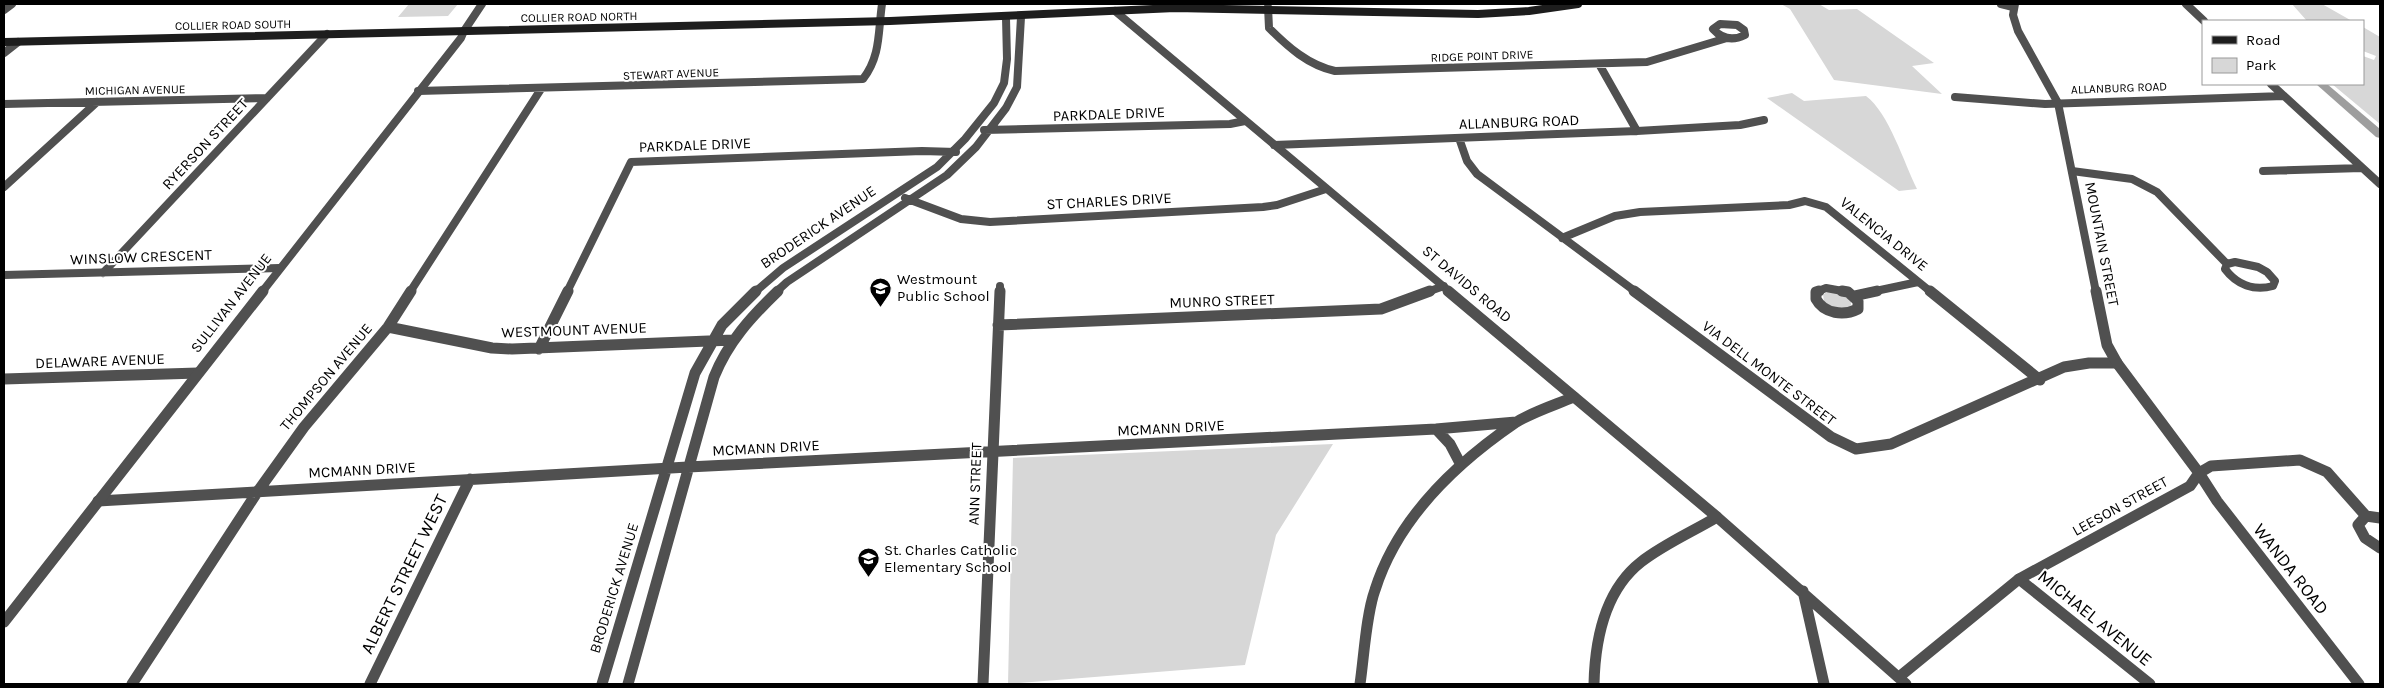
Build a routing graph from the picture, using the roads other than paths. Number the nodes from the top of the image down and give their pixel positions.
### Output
1 (12, 4) edge
2 (482, 4) edge
3 (882, 4) edge
4 (1108, 4) edge
5 (1578, 4) edge
6 (2001, 4) edge
7 (2186, 4) edge
8 (2014, 5) edge
9 (1362, 7) edge
10 (1268, 8) junction
11 (4, 10) edge
12 (1115, 11) junction
13 (1021, 17) junction
14 (1006, 18) junction
15 (2203, 20) edge
16 (880, 21) junction
17 (464, 31) junction
18 (327, 34) junction
19 (1727, 38) dead end
20 (4, 42) edge
21 (18, 42) junction
22 (4, 54) edge
23 (1600, 64) junction
24 (2272, 85) edge
25 (541, 89) junction
26 (418, 91) junction
27 (2284, 96) junction
28 (1955, 97) dead end
29 (267, 98) junction
30 (97, 102) junction
31 (2058, 103) junction
32 (4, 104) edge
33 (1764, 120) dead end
34 (1246, 121) junction
35 (972, 129) junction
36 (988, 131) junction
37 (1637, 131) junction
38 (1459, 138) junction
39 (1274, 145) junction
40 (954, 152) junction
41 (969, 154) junction
42 (2362, 168) junction
43 (2072, 171) junction
44 (2263, 171) dead end
45 (2380, 184) edge
46 (4, 187) edge
47 (1326, 189) junction
48 (896, 194) junction
49 (908, 199) junction
50 (1562, 238) junction
51 (2227, 264) junction
52 (279, 268) junction
53 (103, 273) junction
54 (4, 276) edge
55 (1918, 282) junction
56 (1000, 286) dead end
57 (1444, 286) junction
58 (1854, 296) dead end
59 (998, 324) junction
60 (388, 327) junction
61 (712, 340) junction
62 (733, 340) junction
63 (539, 349) junction
64 (2117, 363) junction
65 (198, 373) junction
66 (4, 379) edge
67 (2040, 380) junction
68 (1574, 396) junction
69 (1516, 422) junction
70 (1436, 430) junction
71 (993, 451) junction
72 (1461, 465) junction
73 (688, 467) junction
74 (667, 468) junction
75 (2199, 473) junction
76 (470, 479) junction
77 (258, 491) junction
78 (98, 500) junction
79 (2366, 516) junction
80 (1717, 517) junction
81 (2380, 518) edge
82 (2380, 548) edge
83 (2019, 579) junction
84 (1803, 591) junction
85 (4, 622) edge
86 (1902, 681) edge
87 (132, 684) edge
88 (370, 684) edge
89 (602, 684) edge
90 (628, 684) edge
91 (983, 684) edge
92 (1360, 684) edge
93 (1594, 684) edge
94 (1824, 684) edge
95 (2150, 684) edge
96 (2359, 684) edge

1 - 11 street
2 - 17 street, SULLIVAN AVENUE
3 - 16 street, STEWART AVENUE
4 - 12 main road, ST DAVIDS ROAD
5 - 9 main road, COLLIER ROAD NORTH
6 - 8 street
7 - 15 street
8 - 31 street, MOUNTAIN STREET
9 - 10 main road, COLLIER ROAD NORTH
10 - 12 main road, COLLIER ROAD NORTH
10 - 23 street, RIDGE POINT DRIVE
12 - 13 main road, COLLIER ROAD NORTH
12 - 34 street, ST DAVIDS ROAD
13 - 14 main road, COLLIER ROAD NORTH
13 - 36 street, BRODERICK AVENUE
14 - 16 main road, COLLIER ROAD NORTH
14 - 35 street, BRODERICK AVENUE
16 - 17 main road, COLLIER ROAD NORTH
16 - 25 street, STEWART AVENUE
17 - 18 main road, COLLIER ROAD SOUTH
17 - 26 street, SULLIVAN AVENUE
18 - 21 main road, COLLIER ROAD SOUTH
18 - 29 street, RYERSON STREET
19 - 23 street, RIDGE POINT DRIVE
20 - 21 main road, COLLIER ROAD SOUTH
21 - 22 street
23 - 37 street
24 - 27 street
25 - 26 street, STEWART AVENUE
25 - 60 street, THOMPSON AVENUE
26 - 52 street, SULLIVAN AVENUE
27 - 31 street, ALLANBURG ROAD
27 - 42 street
28 - 31 street, ALLANBURG ROAD
29 - 30 street, MICHIGAN AVENUE
29 - 53 street, RYERSON STREET
30 - 32 street, MICHIGAN AVENUE
30 - 46 street
31 - 43 street, MOUNTAIN STREET
33 - 37 street, ALLANBURG ROAD
34 - 36 street, PARKDALE DRIVE
34 - 39 street, ST DAVIDS ROAD
35 - 36 street, PARKDALE DRIVE
35 - 40 street, BRODERICK AVENUE
36 - 41 street, BRODERICK AVENUE
37 - 38 street, ALLANBURG ROAD
38 - 39 street, ALLANBURG ROAD
38 - 50 street, VIA DELL MONTE STREET
39 - 47 street, ST DAVIDS ROAD
40 - 41 street, PARKDALE DRIVE
40 - 48 street, BRODERICK AVENUE
40 - 63 street, PARKDALE DRIVE
41 - 49 street, BRODERICK AVENUE
42 - 44 street
42 - 45 street
43 - 51 street
43 - 64 street, MOUNTAIN STREET
47 - 49 street, ST CHARLES DRIVE
47 - 57 street, ST DAVIDS ROAD
48 - 49 street, ST CHARLES DRIVE
48 - 61 street, BRODERICK AVENUE
49 - 62 street, BRODERICK AVENUE
50 - 55 street, VALENCIA DRIVE
50 - 67 street, VIA DELL MONTE STREET
51 - 51 street
52 - 53 street, WINSLOW CRESCENT
52 - 65 street, SULLIVAN AVENUE
53 - 54 street, WINSLOW CRESCENT
55 - 58 street
55 - 67 street, VALENCIA DRIVE
56 - 59 street, ANN STREET
57 - 59 street, MUNRO STREET
57 - 68 street, ST DAVIDS ROAD
59 - 71 street, ANN STREET
60 - 63 street, WESTMOUNT AVENUE
60 - 77 street, THOMPSON AVENUE
61 - 62 street, WESTMOUNT AVENUE
61 - 63 street, WESTMOUNT AVENUE
61 - 74 street, BRODERICK AVENUE
62 - 73 street, BRODERICK AVENUE
64 - 67 street, VIA DELL MONTE STREET
64 - 75 street, MOUNTAIN STREET
65 - 66 street, DELAWARE AVENUE
65 - 78 street, SULLIVAN AVENUE
68 - 69 street
68 - 80 street, ST DAVIDS ROAD
69 - 70 street, MCMANN DRIVE
69 - 72 street
70 - 71 street, MCMANN DRIVE
70 - 72 street
71 - 73 street, MCMANN DRIVE
71 - 91 street, ANN STREET
72 - 92 street
73 - 74 street, MCMANN DRIVE
73 - 90 street, BRODERICK AVENUE
74 - 76 street, MCMANN DRIVE
74 - 89 street, BRODERICK AVENUE
75 - 79 street, LEESON STREET
75 - 83 street, LEESON STREET
75 - 96 street, WANDA ROAD
76 - 77 street, MCMANN DRIVE
76 - 88 street, ALBERT STREET WEST
77 - 78 street, MCMANN DRIVE
77 - 87 street, THOMPSON AVENUE
78 - 85 street, SULLIVAN AVENUE
79 - 81 street
79 - 82 street
80 - 84 street, ST DAVIDS ROAD
80 - 93 street
83 - 86 street, LEESON STREET
83 - 95 street, MICHAEL AVENUE
84 - 86 street, ST DAVIDS ROAD
84 - 94 street

